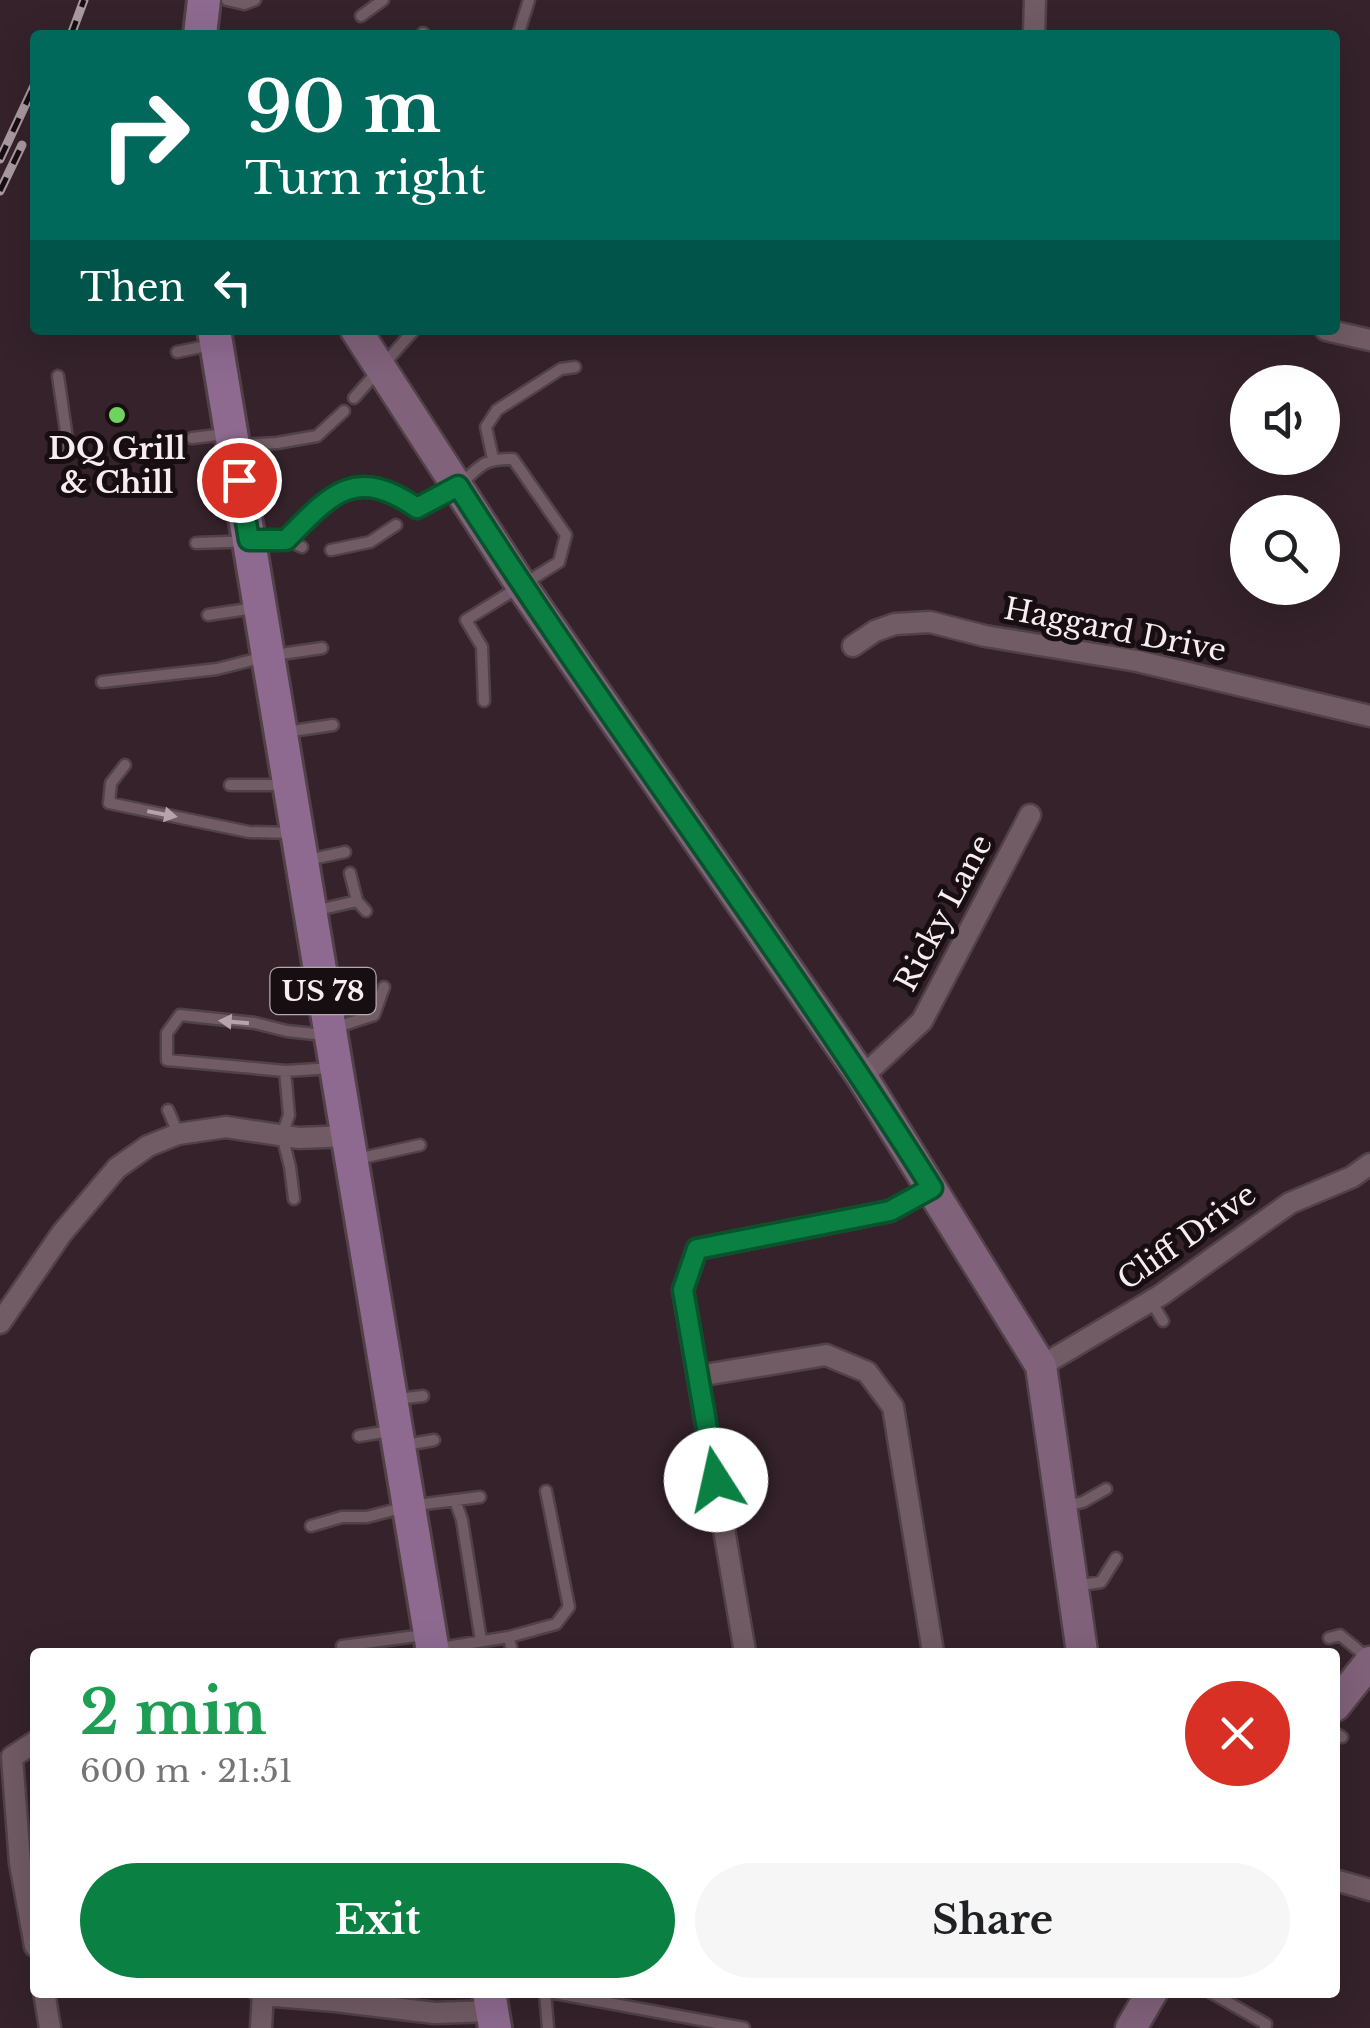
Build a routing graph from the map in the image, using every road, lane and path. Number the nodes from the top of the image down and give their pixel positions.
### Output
1 (204, 0) edge
2 (227, 0) edge
3 (255, 0) edge
4 (383, 0) edge
5 (529, 0) edge
6 (1035, 0) edge
7 (362, 16) dead end
8 (201, 30) edge
9 (520, 30) edge
10 (1034, 30) edge
11 (1340, 333) edge
12 (359, 335) edge
13 (410, 335) edge
14 (215, 337) edge
15 (1370, 340) edge
16 (177, 352) dead end
17 (575, 367) dead end
18 (381, 370) junction
19 (58, 376) dead end
20 (354, 398) dead end
21 (344, 411) dead end
22 (192, 438) dead end
23 (232, 440) junction
24 (69, 452) dead end
25 (494, 459) junction
26 (458, 486) junction
27 (396, 526) dead end
28 (249, 540) junction
29 (286, 540) junction
30 (196, 544) dead end
31 (302, 547) dead end
32 (331, 550) dead end
33 (521, 585) junction
34 (260, 607) junction
35 (208, 614) dead end
36 (853, 646) dead end
37 (322, 648) dead end
38 (268, 656) junction
39 (102, 682) dead end
40 (484, 701) dead end
41 (1370, 716) edge
42 (333, 725) dead end
43 (280, 733) junction
44 (125, 765) dead end
45 (230, 785) dead end
46 (289, 785) junction
47 (1030, 815) dead end
48 (299, 847) junction
49 (345, 852) dead end
50 (350, 873) dead end
51 (356, 901) junction
52 (366, 911) dead end
53 (310, 912) junction
54 (384, 987) dead end
55 (332, 1044) junction
56 (285, 1071) junction
57 (862, 1076) junction
58 (168, 1110) dead end
59 (178, 1134) junction
60 (282, 1136) junction
61 (420, 1146) dead end
62 (350, 1148) junction
63 (1370, 1164) edge
64 (932, 1188) junction
65 (294, 1199) dead end
66 (1151, 1302) junction
67 (1164, 1321) dead end
68 (0, 1323) edge
69 (1041, 1366) junction
70 (698, 1376) junction
71 (402, 1418) junction
72 (359, 1436) dead end
73 (434, 1440) dead end
74 (1106, 1489) dead end
75 (546, 1491) dead end
76 (480, 1497) dead end
77 (456, 1500) junction
78 (409, 1506) junction
79 (1061, 1508) junction
80 (311, 1526) dead end
81 (1116, 1558) dead end
82 (1072, 1586) junction
83 (509, 1637) junction
84 (1330, 1638) dead end
85 (481, 1641) junction
86 (432, 1645) edge
87 (342, 1646) dead end
88 (511, 1648) edge
89 (745, 1648) edge
90 (932, 1648) edge
91 (1081, 1648) edge
92 (1370, 1661) edge
93 (1340, 1700) edge
94 (30, 1745) edge
95 (1340, 1881) edge
96 (1370, 1890) edge
97 (30, 1918) edge
98 (45, 1998) edge
99 (261, 1998) edge
100 (346, 1998) edge
101 (547, 1998) edge
102 (580, 1998) edge
103 (1220, 1998) edge
104 (429, 2004) edge
105 (492, 2010) edge
106 (50, 2028) edge
107 (261, 2028) edge
108 (548, 2028) edge
109 (744, 2028) edge
110 (1264, 2028) edge

1 - 8 main road
2 - 3 lane
4 - 7 lane
5 - 9 lane
6 - 10 street
11 - 15 street
12 - 18 street
13 - 18 lane
14 - 16 lane
14 - 23 main road, US 78
17 - 25 lane
18 - 20 lane
18 - 26 street
19 - 24 lane
21 - 23 lane
22 - 23 lane
23 - 28 main road, US 78
25 - 26 lane
25 - 33 lane
26 - 29 lane
26 - 33 street
27 - 32 lane
28 - 29 lane
28 - 30 lane
28 - 34 main road, US 78
29 - 31 lane
33 - 40 lane
33 - 57 street
34 - 35 lane
34 - 38 main road, US 78
36 - 41 street, Haggard Drive
37 - 38 lane
38 - 39 lane
38 - 43 main road, US 78
42 - 43 lane
43 - 46 main road, US 78
44 -> 48 lane
45 - 46 lane
46 - 48 main road, US 78
47 - 57 street, Ricky Lane
48 - 49 lane
48 - 53 main road, US 78
50 - 51 lane
51 - 52 lane
51 - 53 lane
53 - 55 main road, US 78
54 - 55 lane
55 - 56 lane
55 -> 56 lane
55 - 62 main road, US 78
56 - 60 lane
57 - 64 street
58 - 59 lane
59 - 60 street
59 - 68 street
60 - 62 street
60 - 65 lane
61 - 62 lane
62 - 71 main road, US 78
63 - 66 street, Cliff Drive
64 - 69 street
64 - 70 street
66 - 67 lane
66 - 69 street, Cliff Drive
69 - 79 street
70 - 89 street
70 - 90 street
71 - 72 lane
71 - 73 lane
71 - 78 main road, US 78
74 - 79 lane
75 - 83 lane
76 - 77 lane
77 - 78 lane
77 - 85 lane
78 - 80 lane
78 - 86 main road, US 78
79 - 82 street
81 - 82 lane
82 - 91 street
83 - 85 lane
83 - 88 lane
84 - 92 lane
85 - 86 lane
86 - 87 lane
92 - 93 street
94 - 97 street
95 - 96 street
98 - 106 street
99 - 107 street
100 - 104 street
101 - 108 lane
102 - 109 lane
103 - 110 lane
104 - 105 street

